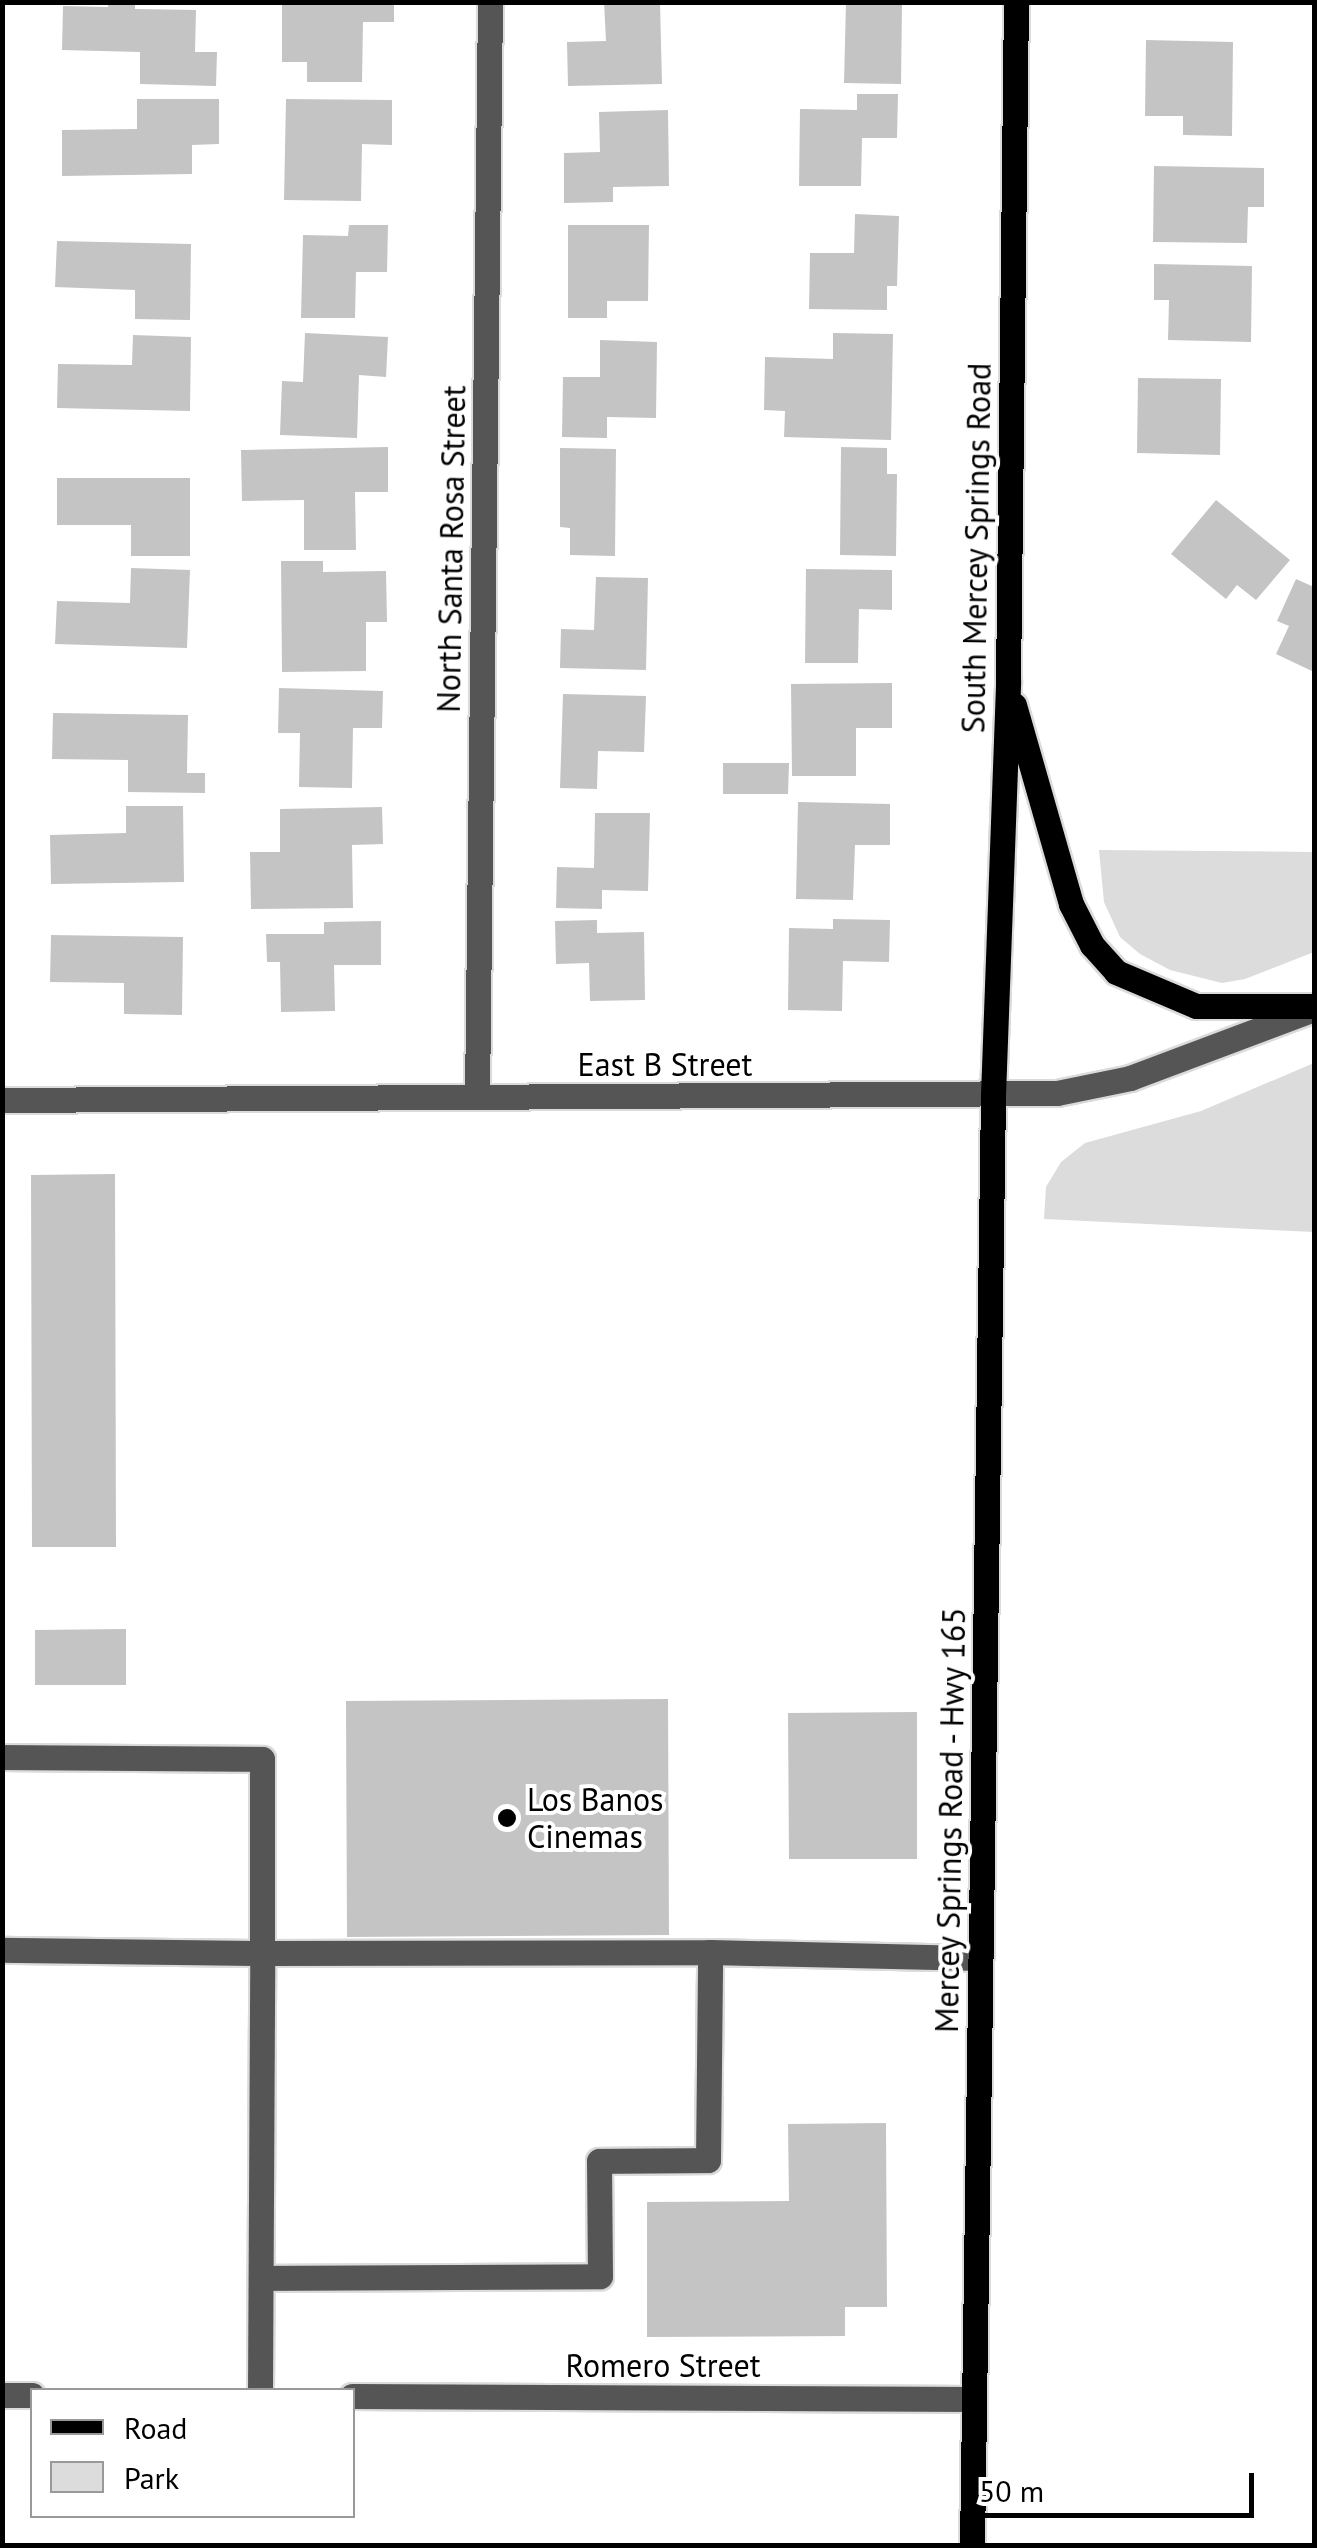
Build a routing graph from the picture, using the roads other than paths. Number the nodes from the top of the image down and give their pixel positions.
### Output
1 (490, 2) edge
2 (1016, 2) edge
3 (1008, 683) junction
4 (1314, 1008) edge
5 (993, 1095) junction
6 (477, 1097) junction
7 (2, 1100) edge
8 (2, 1757) edge
9 (2, 1950) edge
10 (710, 1952) junction
11 (262, 1953) junction
12 (980, 1958) junction
13 (262, 2278) junction
14 (260, 2388) edge
15 (2, 2395) edge
16 (30, 2395) edge
17 (355, 2396) edge
18 (974, 2399) junction
19 (972, 2546) edge

1 - 6 street, North Santa Rosa Street
2 - 3 main road, South Mercey Springs Road
3 - 4 main road
3 - 5 main road, South Mercey Springs Road
4 - 5 street, East B Street
5 - 6 street, East B Street
5 - 12 main road, Mercey Springs Road - Hwy 165
6 - 7 street, East B Street
8 - 11 street
9 - 11 street
10 - 11 street
10 - 12 street
10 - 13 street
11 - 13 street
12 - 18 main road, Mercey Springs Road - Hwy 165
13 - 14 street
15 - 16 street
17 - 18 street, Romero Street
18 - 19 main road, Mercey Springs Road - Hwy 165

